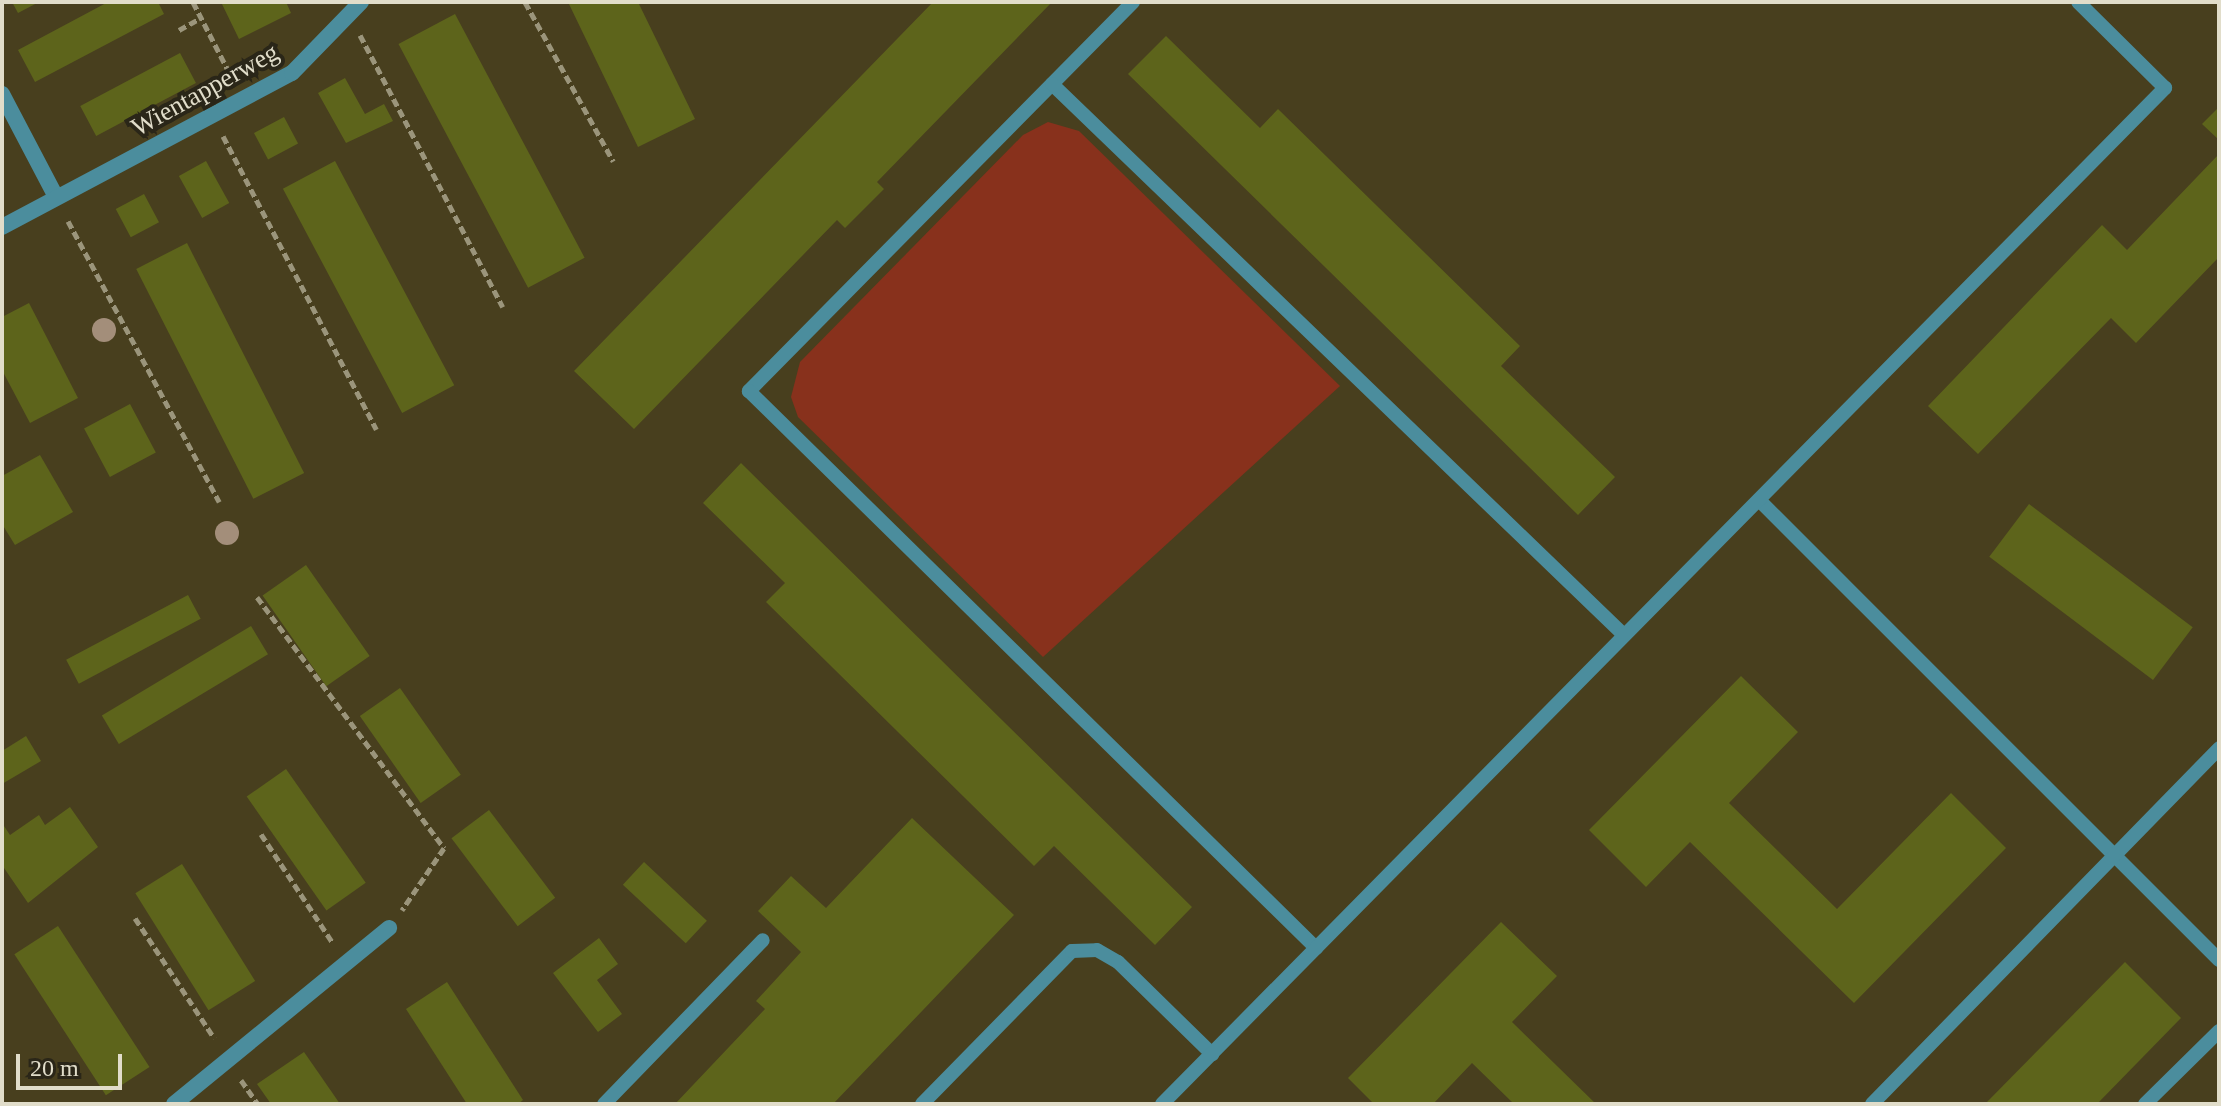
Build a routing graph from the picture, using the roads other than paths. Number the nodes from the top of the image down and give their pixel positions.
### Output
1 (361, 2) edge
2 (1133, 2) edge
3 (2078, 2) edge
4 (1052, 84) junction
5 (2, 94) edge
6 (56, 197) junction
7 (2, 227) edge
8 (1763, 504) junction
9 (1623, 634) junction
10 (2219, 748) edge
11 (2115, 855) junction
12 (389, 928) road end
13 (763, 940) dead end
14 (1316, 948) junction
15 (2219, 960) edge
16 (2219, 1031) edge
17 (1212, 1054) junction
18 (174, 1104) edge
19 (604, 1104) edge
20 (922, 1104) edge
21 (1162, 1104) edge
22 (1872, 1104) edge
23 (2145, 1104) edge

1 - 6 street, Wientapperweg
2 - 4 lane
3 - 8 lane
4 - 9 lane
4 - 14 lane
5 - 6 street
6 - 7 street, Wientapperweg
8 - 9 lane
8 - 11 lane
9 - 14 lane
10 - 11 lane
11 - 15 lane
11 - 22 lane
12 - 18 street
13 - 19 lane
14 - 17 lane
16 - 23 lane
17 - 20 lane
17 - 21 lane

